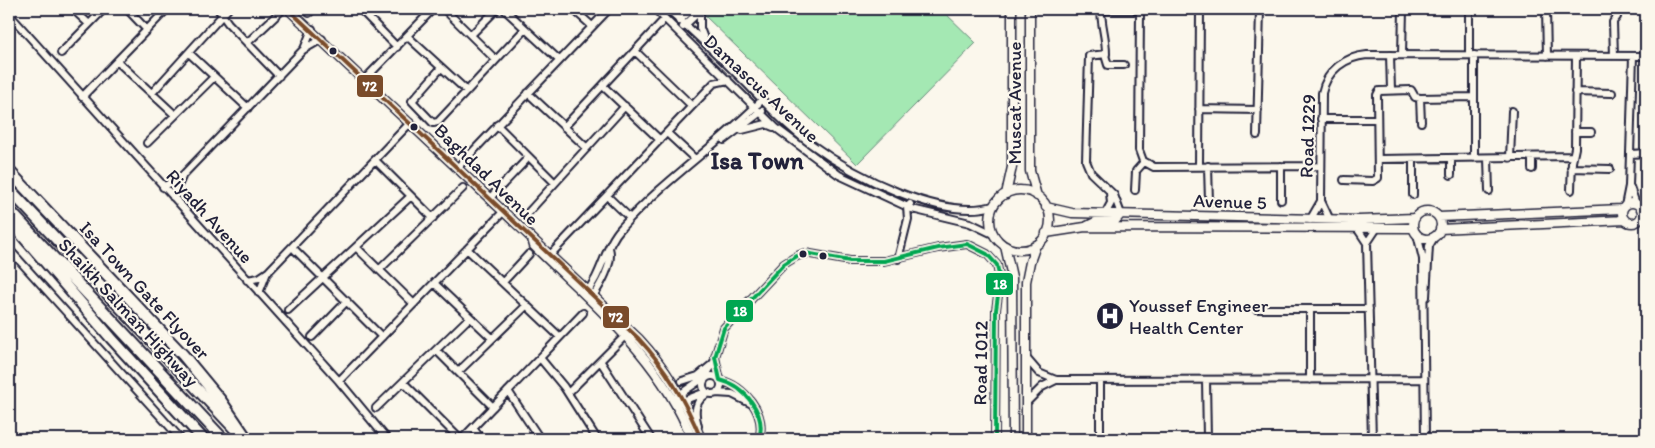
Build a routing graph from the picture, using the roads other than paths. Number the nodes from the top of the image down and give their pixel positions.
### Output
1 (74, 9) edge
2 (104, 9) edge
3 (127, 9) edge
4 (167, 9) edge
5 (218, 9) edge
6 (228, 9) edge
7 (283, 9) edge
8 (288, 9) edge
9 (433, 9) edge
10 (444, 9) edge
11 (496, 9) edge
12 (504, 9) edge
13 (573, 9) edge
14 (609, 9) edge
15 (655, 9) edge
16 (681, 9) edge
17 (692, 9) edge
18 (1012, 9) edge
19 (1030, 9) edge
20 (1101, 9) edge
21 (1140, 9) edge
22 (1200, 9) edge
23 (1260, 9) edge
24 (1403, 9) edge
25 (1469, 9) edge
26 (1546, 9) edge
27 (1617, 9) edge
28 (364, 10) edge
29 (670, 10) edge
30 (701, 10) edge
31 (9, 14) edge
32 (223, 15) junction
33 (661, 23) dead end
34 (683, 23) junction
35 (89, 24) junction
36 (592, 26) junction
37 (677, 28) junction
38 (312, 29) junction
39 (525, 29) junction
40 (148, 30) junction
41 (471, 35) junction
42 (407, 36) junction
43 (322, 38) junction
44 (247, 43) junction
45 (707, 44) junction
46 (397, 47) junction
47 (303, 50) junction
48 (635, 51) junction
49 (61, 53) dead end
50 (189, 53) junction
51 (1105, 55) junction
52 (1390, 55) junction
53 (1402, 55) junction
54 (1471, 55) junction
55 (1547, 56) junction
56 (1576, 56) junction
57 (1614, 56) junction
58 (1632, 56) junction
59 (1646, 56) edge
60 (496, 60) junction
61 (559, 60) junction
62 (117, 61) junction
63 (1124, 65) dead end
64 (716, 67) junction
65 (441, 68) junction
66 (279, 76) junction
67 (214, 77) junction
68 (365, 80) junction
69 (728, 80) junction
70 (714, 82) junction
71 (603, 86) junction
72 (1391, 90) junction
73 (466, 91) junction
74 (1576, 92) junction
75 (1612, 92) dead end
76 (152, 93) junction
77 (528, 93) junction
78 (82, 97) junction
79 (1474, 97) junction
80 (1420, 98) junction
81 (765, 103) junction
82 (625, 106) junction
83 (692, 106) junction
84 (248, 108) junction
85 (1199, 108) junction
86 (758, 110) junction
87 (1258, 110) junction
88 (1512, 112) dead end
89 (176, 115) junction
90 (1321, 119) junction
91 (1377, 119) junction
92 (1421, 122) dead end
93 (410, 123) junction
94 (497, 125) junction
95 (564, 127) junction
96 (776, 128) junction
97 (1575, 132) junction
98 (1591, 132) dead end
99 (667, 133) junction
100 (734, 133) junction
101 (1257, 135) dead end
102 (660, 140) junction
103 (146, 143) dead end
104 (716, 143) junction
105 (587, 148) junction
106 (1646, 153) edge
107 (1630, 154) junction
108 (1573, 156) junction
109 (529, 157) junction
110 (1532, 157) junction
111 (1474, 158) junction
112 (1488, 158) junction
113 (1510, 158) junction
114 (695, 159) junction
115 (1379, 159) junction
116 (1413, 159) junction
117 (1451, 159) junction
118 (375, 160) junction
119 (1144, 162) junction
120 (1199, 166) junction
121 (1208, 166) junction
122 (1281, 166) junction
123 (1321, 166) junction
124 (457, 168) junction
125 (1572, 168) junction
126 (1532, 169) dead end
127 (1610, 169) dead end
128 (9, 171) edge
129 (1451, 175) dead end
130 (182, 176) junction
131 (1344, 180) dead end
132 (555, 183) junction
133 (1630, 186) junction
134 (163, 187) junction
135 (463, 188) dead end
136 (1107, 188) junction
137 (9, 189) edge
138 (1135, 190) dead end
139 (1571, 190) dead end
140 (1489, 191) dead end
141 (1006, 194) junction
142 (1413, 195) dead end
143 (411, 196) junction
144 (607, 196) junction
145 (1037, 196) junction
146 (173, 198) junction
147 (490, 199) junction
148 (1281, 200) dead end
149 (1321, 201) junction
150 (1209, 202) dead end
151 (926, 203) junction
152 (993, 206) junction
153 (1046, 206) junction
154 (1640, 206) edge
155 (907, 207) junction
156 (1624, 208) junction
157 (9, 210) edge
158 (919, 210) junction
159 (503, 212) junction
160 (1105, 214) junction
161 (1121, 214) junction
162 (525, 216) dead end
163 (1438, 217) junction
164 (432, 218) junction
165 (630, 218) junction
166 (1415, 218) junction
167 (908, 219) junction
168 (1643, 219) edge
169 (9, 220) edge
170 (1310, 220) junction
171 (1330, 220) junction
172 (1624, 220) junction
173 (1085, 227) junction
174 (1357, 228) junction
175 (1377, 228) junction
176 (1440, 229) junction
177 (1415, 231) junction
178 (1046, 233) junction
179 (993, 234) junction
180 (1435, 236) junction
181 (532, 239) junction
182 (1367, 243) junction
183 (1036, 245) junction
184 (292, 246) junction
185 (902, 246) junction
186 (1005, 246) junction
187 (357, 248) junction
188 (9, 249) edge
189 (467, 249) junction
190 (528, 254) dead end
191 (551, 254) junction
192 (908, 256) junction
193 (898, 259) junction
194 (379, 270) junction
195 (268, 272) junction
196 (324, 279) junction
197 (247, 280) junction
198 (503, 282) junction
199 (434, 283) junction
200 (259, 293) junction
201 (589, 295) junction
202 (347, 301) junction
203 (1424, 301) junction
204 (414, 304) junction
205 (527, 305) junction
206 (1256, 309) dead end
207 (1310, 309) junction
208 (1368, 309) junction
209 (288, 310) dead end
210 (583, 313) dead end
211 (470, 317) junction
212 (382, 336) junction
213 (312, 337) dead end
214 (560, 337) junction
215 (492, 338) junction
216 (621, 340) dead end
217 (436, 350) junction
218 (540, 358) junction
219 (1027, 358) junction
220 (714, 360) junction
221 (601, 362) junction
222 (458, 372) junction
223 (669, 377) junction
224 (705, 379) junction
225 (720, 380) junction
226 (1056, 380) junction
227 (1100, 380) junction
228 (1206, 380) junction
229 (1310, 380) junction
230 (1370, 380) junction
231 (1424, 380) junction
232 (339, 381) junction
233 (682, 381) junction
234 (403, 382) junction
235 (695, 383) junction
236 (508, 391) junction
237 (710, 392) junction
238 (568, 393) junction
239 (678, 400) junction
240 (1026, 403) junction
241 (753, 406) junction
242 (376, 408) dead end
243 (493, 408) junction
244 (473, 428) junction
245 (181, 439) edge
246 (203, 439) edge
247 (223, 439) edge
248 (246, 439) edge
249 (387, 439) edge
250 (461, 439) edge
251 (481, 439) edge
252 (540, 439) edge
253 (597, 439) edge
254 (651, 439) edge
255 (692, 439) edge
256 (701, 439) edge
257 (759, 439) edge
258 (994, 439) edge
259 (1013, 439) edge
260 (1026, 439) edge
261 (1100, 439) edge
262 (1207, 439) edge
263 (1372, 439) edge
264 (1425, 439) edge

1 - 35 street
2 - 35 street
3 - 40 street
4 - 40 street
5 - 32 street
6 - 32 street
7 - 44 street
8 - 38 street, Baghdad Avenue
9 - 42 street
10 - 41 street
11 - 41 street
12 - 39 street
13 - 36 street
14 - 36 street
15 - 37 street, Damascus Avenue
16 - 29 street
17 - 34 street
18 - 141 street, Muscat Avenue
19 - 145 street, Muscat Avenue
20 - 21 street
20 - 51 street
21 - 119 street
22 - 85 street
23 - 87 street
24 - 53 street
25 - 54 street
26 - 55 street
27 - 57 street
28 - 46 street
29 - 34 street, Damascus Avenue
30 - 34 street
30 - 45 street
31 - 78 street, Riyadh Avenue
32 - 44 street
32 - 50 street
33 - 48 street
34 - 37 street
34 - 45 street, Damascus Avenue
35 - 49 street
36 - 61 street
37 - 64 street, Damascus Avenue
38 - 43 street, Baghdad Avenue
38 - 47 street
39 - 60 street
39 - 61 street
40 - 62 street
41 - 60 street
42 - 46 street
42 - 65 street
43 - 47 street
43 - 68 street, Baghdad Avenue
44 - 66 street
45 - 81 street, Damascus Avenue
46 - 68 street
47 - 66 street
48 - 71 street
48 - 83 street
50 - 67 street
50 - 76 street
51 - 63 street
51 - 136 street
52 - 53 street, Road 1229
52 - 72 street
52 - 90 street, Road 1229
53 - 54 street, Road 1229
54 - 55 street, Road 1229
54 - 79 street
55 - 56 street, Road 1229
56 - 57 street, Road 1229
56 - 74 street
57 - 58 street, Road 1229
58 - 59 street, Road 1229
58 - 107 street
60 - 73 street
61 - 77 street
62 - 76 street
62 - 78 street
64 - 69 street, Damascus Avenue
64 - 70 street
65 - 73 street
65 - 73 street
66 - 84 street
67 - 84 street
67 - 89 street
68 - 93 street, Baghdad Avenue
69 - 70 street
69 - 86 street, Damascus Avenue
70 - 83 street
71 - 82 street
71 - 95 street
72 - 80 street
72 - 91 street
74 - 75 street
74 - 97 street
76 - 89 street
77 - 94 street
77 - 95 street
78 - 134 street, Riyadh Avenue
79 - 80 street
79 - 111 street
80 - 92 street
81 - 86 street
81 - 151 street, Damascus Avenue
82 - 102 street
82 - 105 street
83 - 99 street
84 - 130 street
85 - 87 street
85 - 120 street
86 - 96 street, Damascus Avenue
86 - 100 street
86 - 104 street
87 - 101 street
88 - 113 street
89 - 103 street
90 - 91 street
90 - 123 street, Road 1229
91 - 115 street
93 - 118 street
93 - 124 street, Baghdad Avenue
94 - 109 street
94 - 124 street
95 - 105 street
96 - 100 street
96 - 155 street, Damascus Avenue
97 - 98 street
97 - 108 street
99 - 102 street
99 - 114 street
100 - 104 street
102 - 144 street
104 - 114 street
105 - 132 street
106 - 107 street
107 - 133 street
108 - 110 street
108 - 125 street
109 - 132 street
109 - 147 street
110 - 113 street
110 - 126 street
111 - 112 street
111 - 117 street
112 - 113 street
112 - 140 street
114 - 165 street
115 - 116 street
115 - 131 street
116 - 117 street
116 - 142 street
117 - 129 street
118 - 143 street
118 - 184 street
119 - 120 street
119 - 138 street
120 - 121 street
121 - 122 street
121 - 150 street
122 - 123 street
122 - 148 street
123 - 149 street, Road 1229
124 - 147 street, Baghdad Avenue
125 - 127 street
125 - 139 street
128 - 248 main road, Isa Town Gate Flyover
130 - 134 street
130 - 146 street
132 - 162 street
133 - 154 street
133 - 156 street
134 - 146 street, Riyadh Avenue
135 - 164 street
136 - 160 street
136 - 161 street
137 - 248 main road, Shaikh Salman Highway
141 - 145 street
141 - 152 street
143 - 164 street
143 - 187 street
144 - 165 street
144 - 191 street
145 - 153 street
146 - 197 street, Riyadh Avenue
147 - 159 street, Baghdad Avenue
149 - 170 street, Road 1229
149 - 171 street, Road 1229
151 - 152 street, Damascus Avenue
151 - 155 street
152 - 179 street
153 - 160 street, Avenue 5
153 - 178 street
154 - 156 street
154 - 168 street
155 - 158 street, Damascus Avenue
155 - 167 street
156 - 163 street
156 - 172 street
157 - 247 main road, Shaikh Salman Highway
158 - 167 street
158 - 179 street, Damascus Avenue
159 - 181 street, Baghdad Avenue
159 - 189 street
160 - 161 street, Avenue 5
161 - 170 street, Avenue 5
161 - 173 street
163 - 166 street
163 - 176 street
164 - 194 street
165 - 201 street
166 - 171 street, Avenue 5
166 - 177 street
167 - 185 street
168 - 172 street
169 - 246 main road
170 - 171 street, Avenue 5
172 - 176 street
173 - 174 street, Avenue 5
173 - 178 street, Avenue 5
174 - 175 street, Avenue 5
174 - 182 street
175 - 177 street, Avenue 5
175 - 182 street
176 - 180 street
177 - 180 street
177 - 203 street
178 - 183 street
179 - 186 street
180 - 203 street
181 - 191 street, Baghdad Avenue
181 - 201 street, Baghdad Avenue
182 - 208 street
183 - 186 street
183 - 219 street
184 - 195 street
184 - 196 street
185 - 192 street
185 - 193 street
186 - 259 street
187 - 194 street
187 - 196 street
188 - 245 street
189 - 198 street
189 - 199 street
190 - 198 street
191 - 201 street, Baghdad Avenue
192 - 193 street, Road 1012
192 - 258 street, Road 1012
193 - 220 street, Road 1012
194 - 204 street
195 - 197 street
195 - 200 street
196 - 202 street
196 - 209 street
197 - 200 street, Riyadh Avenue
198 - 205 street
199 - 204 street
199 - 211 street
200 - 232 street, Riyadh Avenue
201 - 223 street, Baghdad Avenue
201 - 239 street, Baghdad Avenue
202 - 212 street
202 - 213 street
203 - 231 street
204 - 212 street
205 - 214 street
205 - 215 street
206 - 207 street
207 - 208 street
207 - 229 street
208 - 230 street
210 - 214 street
211 - 215 street
211 - 217 street
212 - 232 street
214 - 218 street
215 - 222 street
216 - 221 street
217 - 222 street
217 - 234 street
218 - 236 street
218 - 238 street
219 - 226 street
219 - 240 street
220 - 224 street
220 - 225 street, Road 1012
220 - 233 street
221 - 238 street
221 - 254 street
222 - 243 street
223 - 233 street
223 - 239 street, Baghdad Avenue
224 - 225 street
224 - 235 street
224 - 237 street
225 - 237 street
225 - 241 street
226 - 227 street
226 - 240 street
227 - 228 street
227 - 261 street
228 - 229 street
228 - 262 street
229 - 230 street
230 - 231 street
230 - 263 street
231 - 264 street
232 - 249 street, Riyadh Avenue
233 - 235 street
234 - 242 street
234 - 250 street
235 - 239 street
236 - 243 street
236 - 252 street
237 - 239 street
237 - 241 street
237 - 256 street
238 - 253 street
239 - 255 street, Baghdad Avenue
239 - 256 street, Baghdad Avenue
240 - 260 street
241 - 257 street
243 - 244 street
244 - 250 street
244 - 251 street

